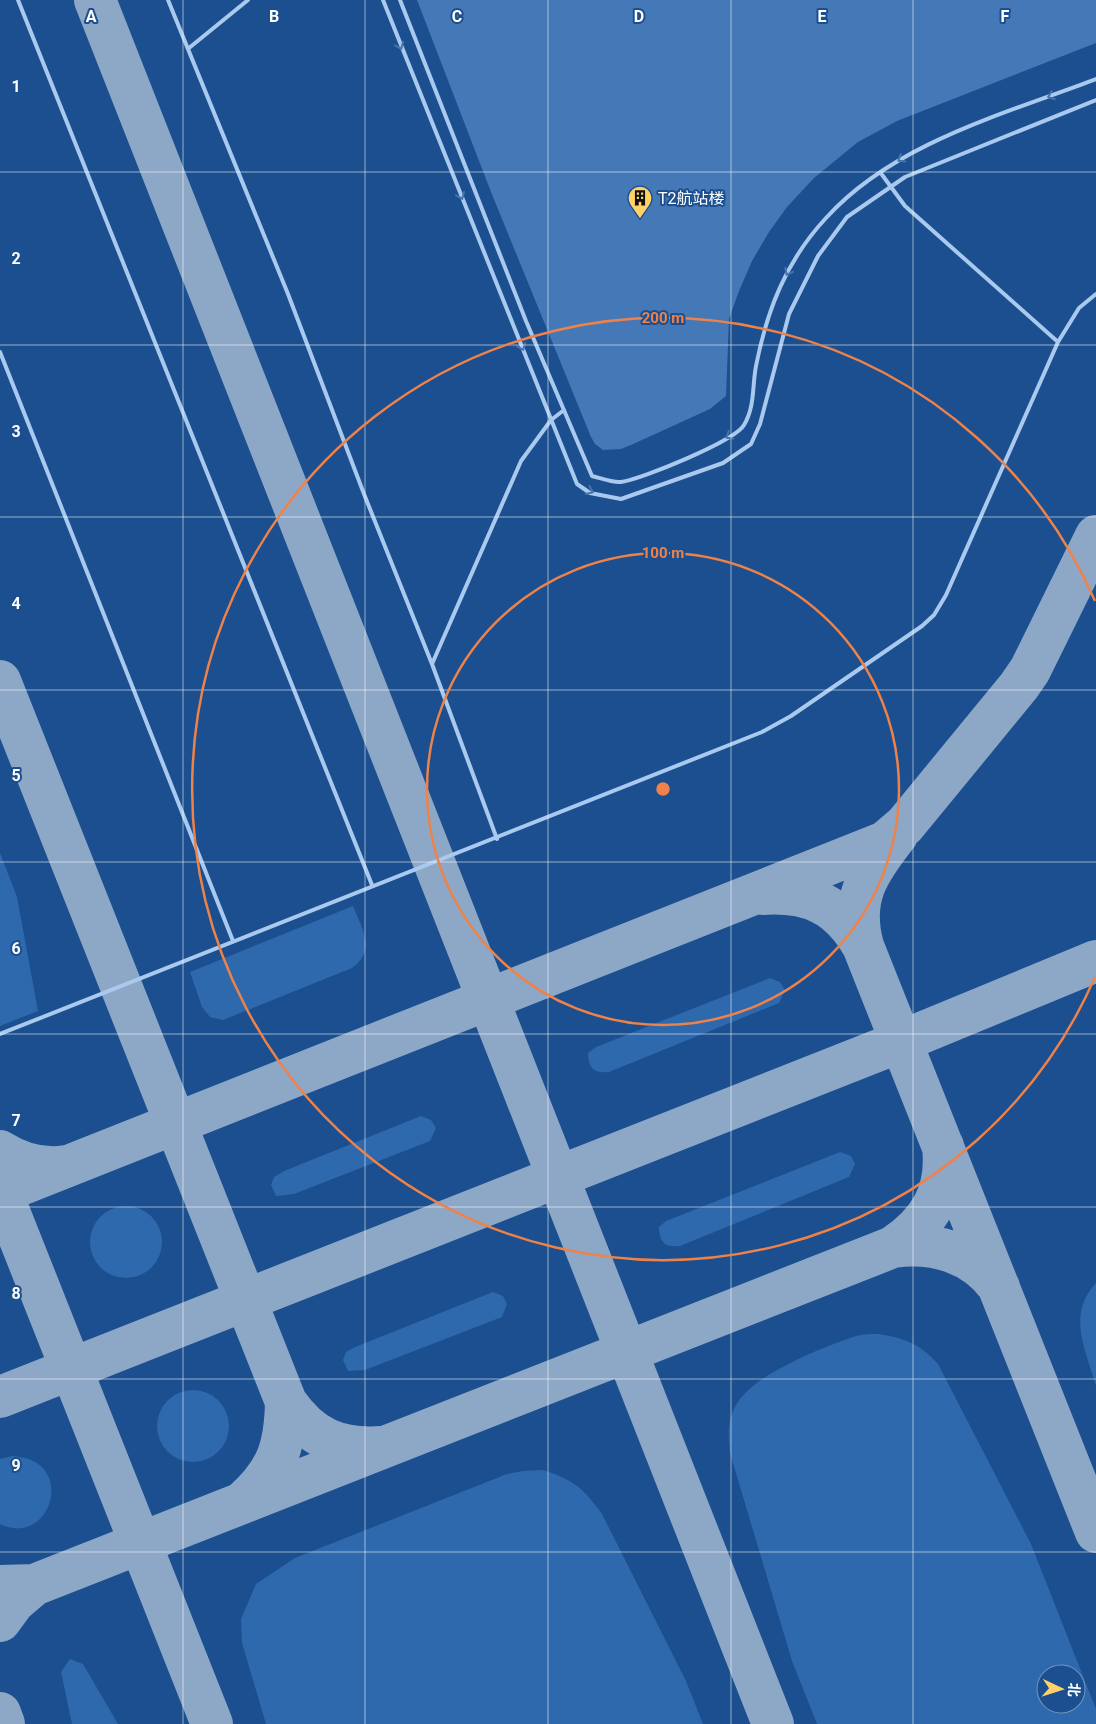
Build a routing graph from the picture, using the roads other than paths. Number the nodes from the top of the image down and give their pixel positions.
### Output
1 (18, 0) edge
2 (168, 0) edge
3 (248, 0) edge
4 (383, 0) edge
5 (400, 0) edge
6 (189, 48) junction
7 (1096, 79) edge
8 (1096, 100) edge
9 (880, 172) junction
10 (890, 187) junction
11 (1096, 294) edge
12 (1058, 342) junction
13 (0, 352) edge
14 (564, 410) junction
15 (551, 420) junction
16 (432, 664) junction
17 (497, 839) junction
18 (372, 885) junction
19 (233, 941) junction
20 (0, 1034) edge

1 - 18 lane
2 - 6 lane
3 - 6 lane
4 -> 15 lane
5 - 14 lane
6 - 16 lane
7 -> 9 lane
8 - 10 lane
9 - 10 lane
9 -> 14 lane
10 - 12 lane
15 -> 10 lane
11 - 12 lane
12 - 17 lane
13 - 19 lane
14 - 15 lane
15 - 16 lane
16 - 17 lane
17 - 18 lane
18 - 19 lane
19 - 20 lane

